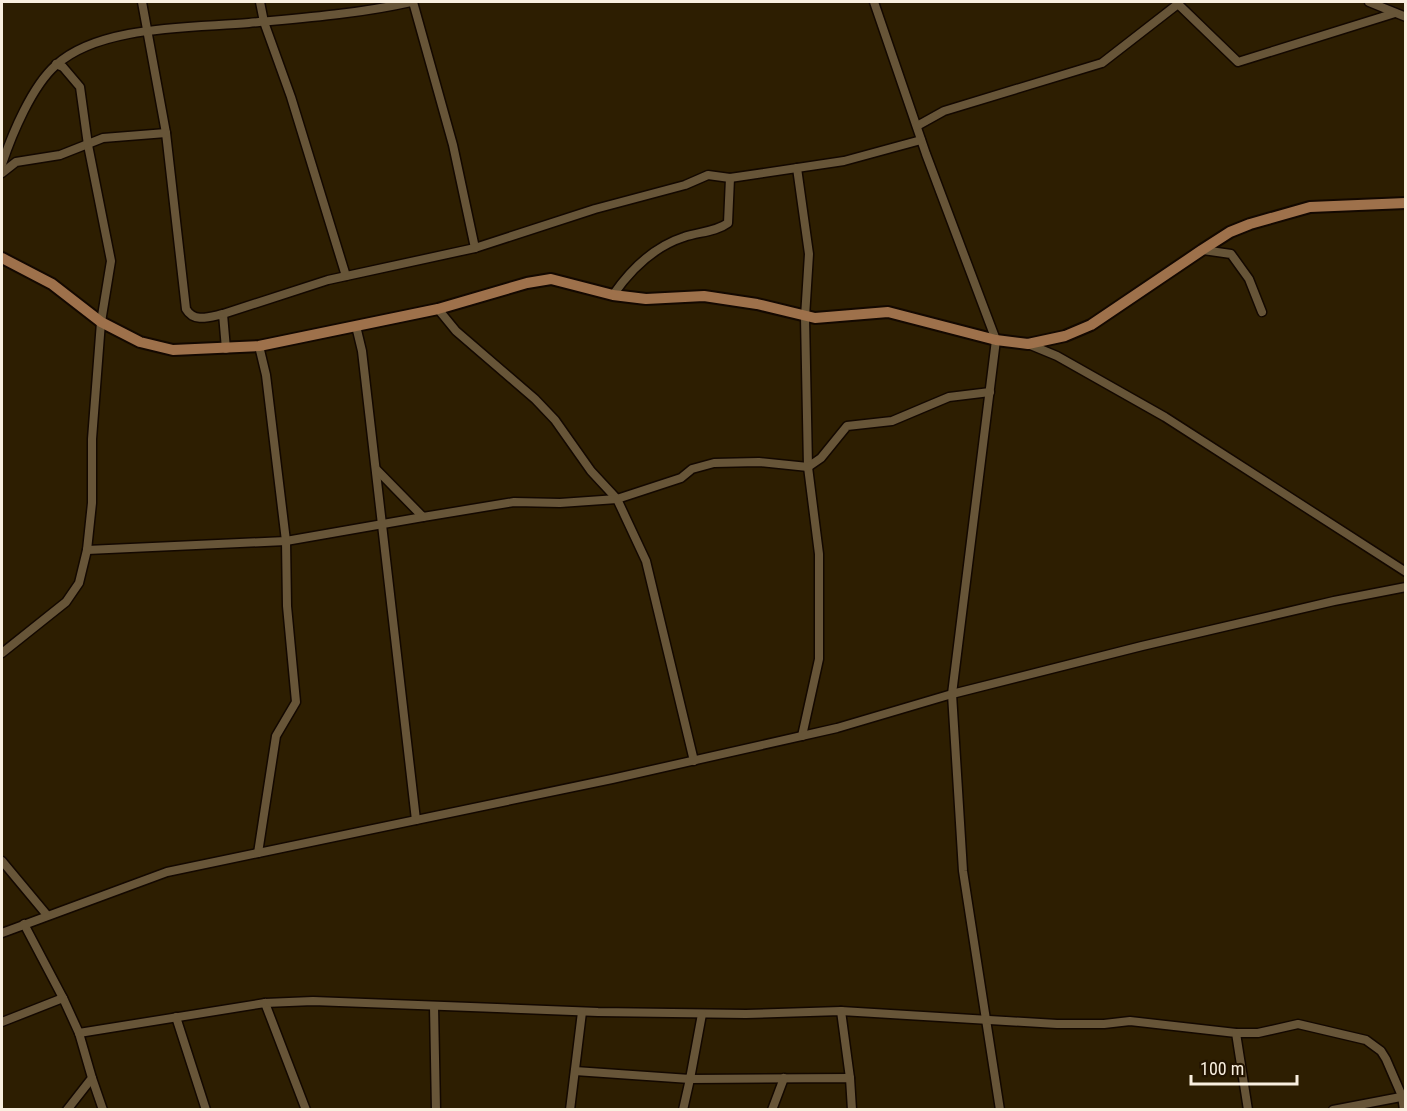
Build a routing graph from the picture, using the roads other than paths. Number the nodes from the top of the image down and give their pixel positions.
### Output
1 (142, 2) edge
2 (260, 2) edge
3 (412, 2) edge
4 (874, 2) edge
5 (1369, 2) edge
6 (1395, 13) junction
7 (1406, 17) edge
8 (264, 22) junction
9 (147, 32) junction
10 (56, 64) junction
11 (916, 126) junction
12 (166, 133) junction
13 (921, 140) junction
14 (88, 145) junction
15 (2, 164) edge
16 (797, 168) junction
17 (2, 173) edge
18 (730, 178) junction
19 (1406, 203) edge
20 (475, 248) junction
21 (1202, 250) junction
22 (2, 258) edge
23 (346, 276) junction
24 (613, 295) junction
25 (438, 309) junction
26 (1262, 312) dead end
27 (223, 314) junction
28 (805, 316) junction
29 (101, 322) junction
30 (356, 326) junction
31 (996, 340) junction
32 (1028, 344) junction
33 (259, 346) junction
34 (226, 349) junction
35 (990, 392) junction
36 (808, 467) junction
37 (376, 470) junction
38 (616, 499) junction
39 (423, 517) junction
40 (382, 525) junction
41 (286, 541) junction
42 (87, 550) junction
43 (1406, 572) edge
44 (1406, 587) edge
45 (2, 652) edge
46 (952, 694) junction
47 (801, 736) junction
48 (694, 761) junction
49 (416, 820) junction
50 (258, 853) junction
51 (2, 861) edge
52 (48, 915) junction
53 (24, 924) junction
54 (2, 933) edge
55 (63, 998) junction
56 (265, 1003) junction
57 (434, 1006) junction
58 (582, 1011) junction
59 (841, 1011) junction
60 (702, 1014) junction
61 (176, 1017) junction
62 (987, 1018) junction
63 (2, 1023) edge
64 (79, 1033) junction
65 (1236, 1033) junction
66 (575, 1071) junction
67 (92, 1078) junction
68 (784, 1078) junction
69 (850, 1078) junction
70 (690, 1079) junction
71 (1404, 1096) edge
72 (67, 1110) edge
73 (104, 1110) edge
74 (206, 1110) edge
75 (306, 1110) edge
76 (436, 1110) edge
77 (570, 1110) edge
78 (682, 1110) edge
79 (772, 1110) edge
80 (852, 1110) edge
81 (1000, 1110) edge
82 (1248, 1110) edge
83 (1333, 1110) edge
84 (1404, 1110) edge

1 - 9 street
2 - 8 street
3 - 8 street
3 - 20 street
4 - 11 street
5 - 6 street
6 - 7 street
6 - 11 street
8 - 9 street
8 - 23 street
9 - 10 street
9 - 12 street
10 - 14 street
10 - 15 street
11 - 13 street
12 - 14 street
12 - 27 street
13 - 16 street
13 - 31 street
14 - 17 street
14 - 29 street
16 - 18 street
16 - 28 street
18 - 20 street
18 - 24 street
19 - 21 main road
20 - 23 street
21 - 26 street
21 - 32 main road
22 - 29 main road
23 - 27 street
24 - 25 main road
24 - 28 main road
25 - 30 main road
25 - 38 street
27 - 34 street
28 - 31 main road
28 - 36 street
29 - 34 main road
29 - 42 street
30 - 33 main road
30 - 37 street
31 - 32 main road
31 - 35 street
32 - 43 street
33 - 34 main road
33 - 41 street
35 - 36 street
35 - 46 street
36 - 38 street
36 - 47 street
37 - 39 street
37 - 40 street
38 - 39 street
38 - 48 street
39 - 40 street
40 - 41 street
40 - 49 street
41 - 42 street
41 - 50 street
42 - 45 street
44 - 46 street
46 - 47 street
46 - 62 street
47 - 48 street
48 - 49 street
49 - 50 street
50 - 52 street
51 - 52 street
52 - 53 street
53 - 54 street
53 - 55 street
55 - 63 street
55 - 64 street
56 - 57 street
56 - 61 street
56 - 75 street
57 - 58 street
57 - 76 street
58 - 60 street
58 - 66 street
59 - 60 street
59 - 62 street
59 - 69 street
60 - 70 street
61 - 64 street
61 - 74 street
62 - 65 street
62 - 81 street
64 - 67 street
65 - 71 street
65 - 82 street
66 - 70 street
66 - 77 street
67 - 72 street
67 - 73 street
68 - 69 street
68 - 70 street
68 - 79 street
69 - 80 street
70 - 78 street
71 - 83 street
71 - 84 street

